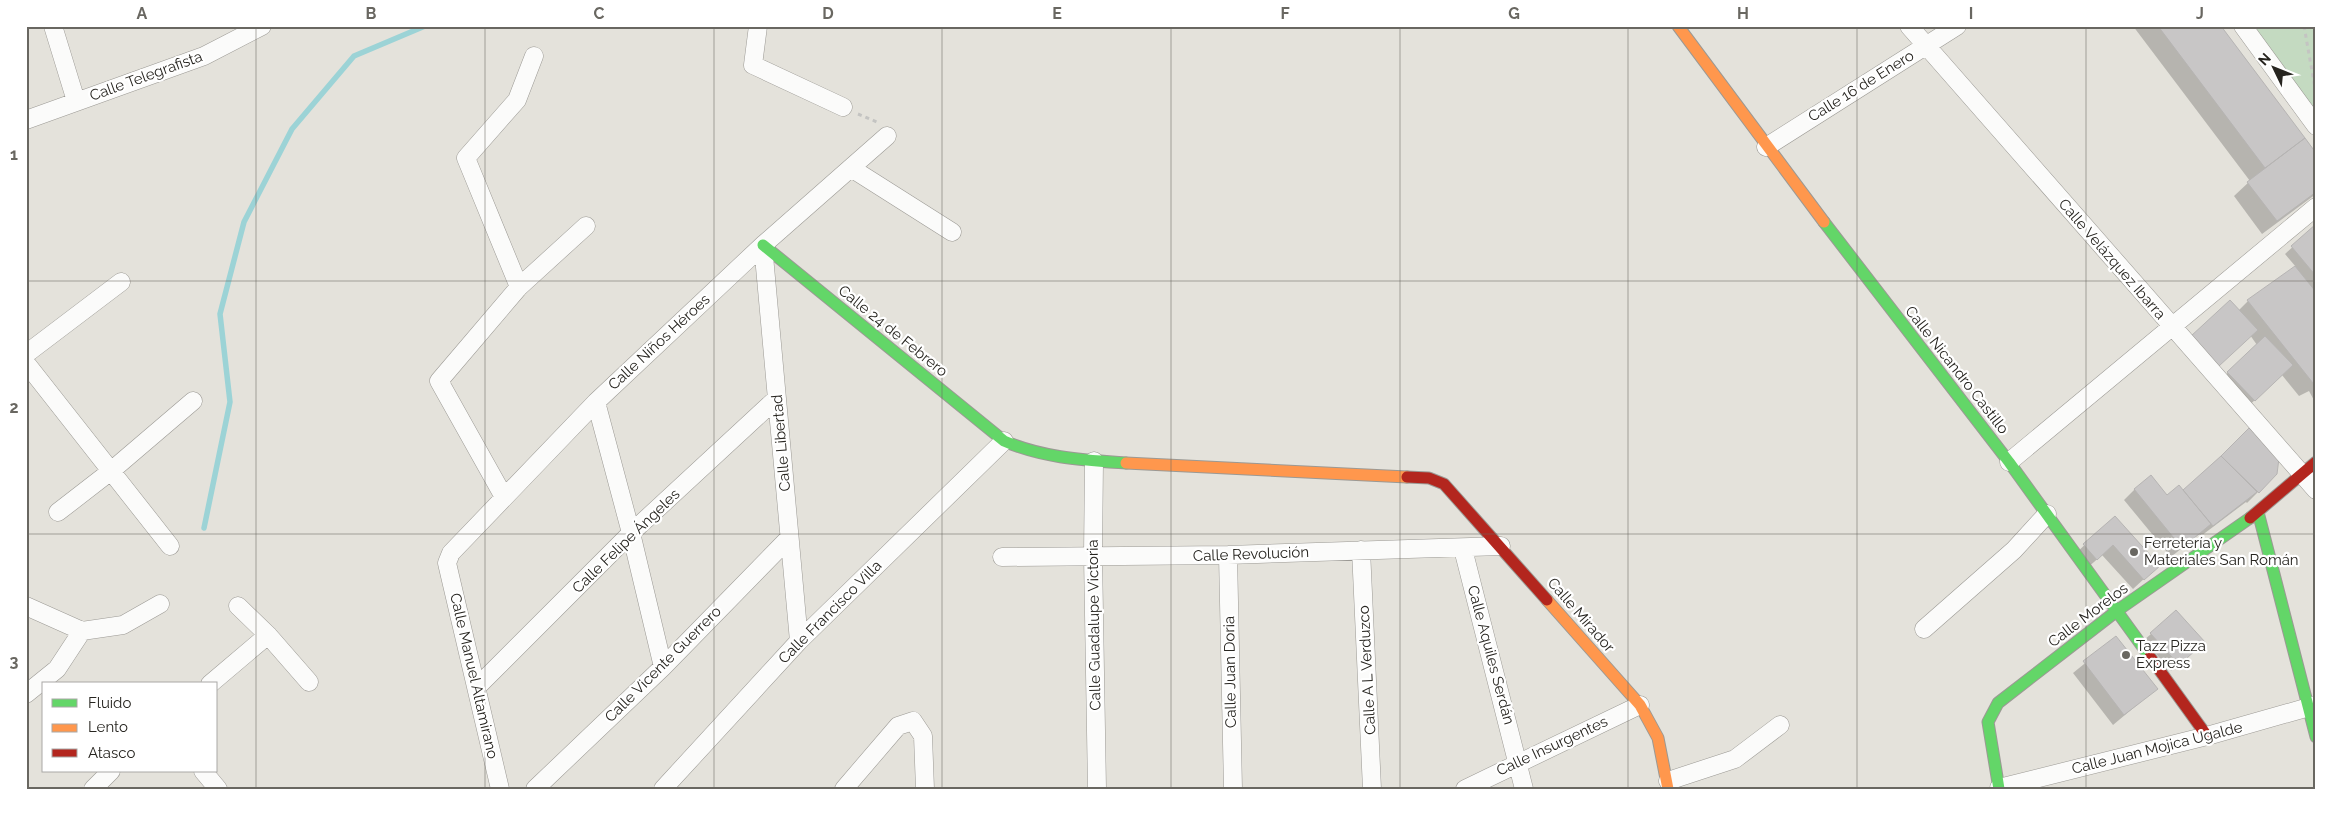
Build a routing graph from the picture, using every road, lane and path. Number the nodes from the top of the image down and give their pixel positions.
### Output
1 (53, 26) edge
2 (262, 26) edge
3 (758, 26) edge
4 (1678, 26) edge
5 (1909, 26) edge
6 (1957, 26) edge
7 (2243, 26) edge
8 (2304, 26) edge
9 (1927, 45) junction
10 (534, 56) dead end
11 (2315, 88) edge
12 (76, 101) junction
13 (843, 107) joint
14 (26, 120) edge
15 (2316, 126) edge
16 (887, 136) joint
17 (1766, 147) junction
18 (851, 168) junction
19 (2316, 207) edge
20 (586, 226) dead end
21 (952, 232) dead end
22 (763, 245) junction
23 (121, 282) dead end
24 (519, 287) junction
25 (2171, 328) junction
26 (26, 354) edge
27 (26, 363) edge
28 (777, 398) junction
29 (193, 401) dead end
30 (596, 402) junction
31 (1004, 441) junction
32 (1094, 460) junction
33 (2009, 462) junction
34 (2316, 462) edge
35 (111, 471) junction
36 (2301, 473) junction
37 (1437, 480) joint
38 (2316, 490) edge
39 (504, 497) junction
40 (58, 512) dead end
41 (2258, 512) junction
42 (2047, 514) junction
43 (632, 533) junction
44 (788, 538) junction
45 (170, 546) dead end
46 (1501, 546) junction
47 (1463, 549) junction
48 (1361, 550) junction
49 (1228, 555) junction
50 (1093, 556) junction
51 (1002, 557) dead end
52 (447, 563) joint
53 (160, 604) dead end
54 (26, 606) edge
55 (238, 606) dead end
56 (2118, 610) junction
57 (1924, 629) dead end
58 (82, 631) junction
59 (268, 635) junction
60 (799, 642) junction
61 (663, 667) junction
62 (212, 682) edge
63 (309, 682) dead end
64 (478, 687) junction
65 (26, 694) edge
66 (1640, 705) junction
67 (2312, 706) edge
68 (1780, 725) dead end
69 (2207, 736) junction
70 (2316, 736) edge
71 (1518, 761) junction
72 (110, 772) edge
73 (204, 772) edge
74 (1668, 785) edge
75 (93, 789) edge
76 (218, 789) edge
77 (500, 789) edge
78 (535, 789) edge
79 (663, 789) edge
80 (844, 789) edge
81 (925, 789) edge
82 (1097, 789) edge
83 (1233, 789) edge
84 (1372, 789) edge
85 (1465, 789) edge
86 (1524, 789) edge
87 (1999, 789) edge

1 - 12 street
2 - 12 street, Calle Telegrafista
3 - 13 street
4 - 17 street, Calle Nicandro Castillo
5 - 9 street, Calle Velázquez Ibarra
6 - 9 street, Calle 16 de Enero
7 - 15 street
8 - 11 path
9 - 17 street, Calle 16 de Enero
9 - 25 street, Calle Velázquez Ibarra
10 - 24 street
12 - 14 street, Calle Telegrafista
13 - 16 path
16 - 18 street, Calle Niños Héroes
17 - 33 street, Calle Nicandro Castillo
18 - 21 street
18 - 22 street, Calle Niños Héroes
19 - 25 street
20 - 24 street
22 - 28 street, Calle Libertad
22 - 30 street, Calle Niños Héroes
22 - 31 street, Calle 24 de Febrero
23 - 26 street
24 - 39 street
25 - 33 street
25 - 36 street, Calle Velázquez Ibarra
27 - 35 street
28 - 43 street, Calle Felipe Ángeles
28 - 44 street, Calle Libertad
29 - 35 street
30 - 39 street, Calle Niños Héroes
30 - 43 street
31 - 32 street, Calle 24 de Febrero
31 - 60 street, Calle Francisco Villa
32 - 37 street, Calle 24 de Febrero
32 - 50 street, Calle Guadalupe Victoria
33 - 42 street, Calle Nicandro Castillo
34 - 36 street, Calle Morelos
35 - 40 street
35 - 45 street
36 - 38 street, Calle Velázquez Ibarra
36 - 41 street, Calle Morelos
37 - 46 street, Calle Mirador
39 - 52 street, Calle Niños Héroes
41 - 56 street, Calle Morelos
41 - 67 street
42 - 56 street, Calle Nicandro Castillo
42 - 57 street
43 - 61 street
43 - 64 street, Calle Felipe Ángeles
44 - 60 street, Calle Libertad
44 - 61 street, Calle Vicente Guerrero
46 - 47 street, Calle Revolución
46 - 66 street, Calle Mirador
47 - 48 street, Calle Revolución
47 - 71 street, Calle Aquiles Serdán
48 - 49 street, Calle Revolución
48 - 84 street, Calle A L Verduzco
49 - 50 street, Calle Revolución
49 - 83 street, Calle Juan Doria
50 - 51 street, Calle Revolución
50 - 82 street, Calle Guadalupe Victoria
52 - 64 street, Calle Manuel Altamirano
53 - 58 street
54 - 58 street
55 - 59 street
56 - 69 street, Calle Nicandro Castillo
56 - 87 street, Calle Morelos
58 - 65 street
59 - 62 street
59 - 63 street
60 - 79 street, Calle Francisco Villa
61 - 78 street, Calle Vicente Guerrero
64 - 77 street, Calle Manuel Altamirano
66 - 71 street, Calle Insurgentes
66 - 74 street, Calle Mirador
67 - 69 street, Calle Juan Mojica Ugalde
67 - 70 street
68 - 74 street
69 - 87 street, Calle Juan Mojica Ugalde
71 - 85 street, Calle Insurgentes
71 - 86 street, Calle Aquiles Serdán
72 - 75 street
73 - 76 street
80 - 81 street

